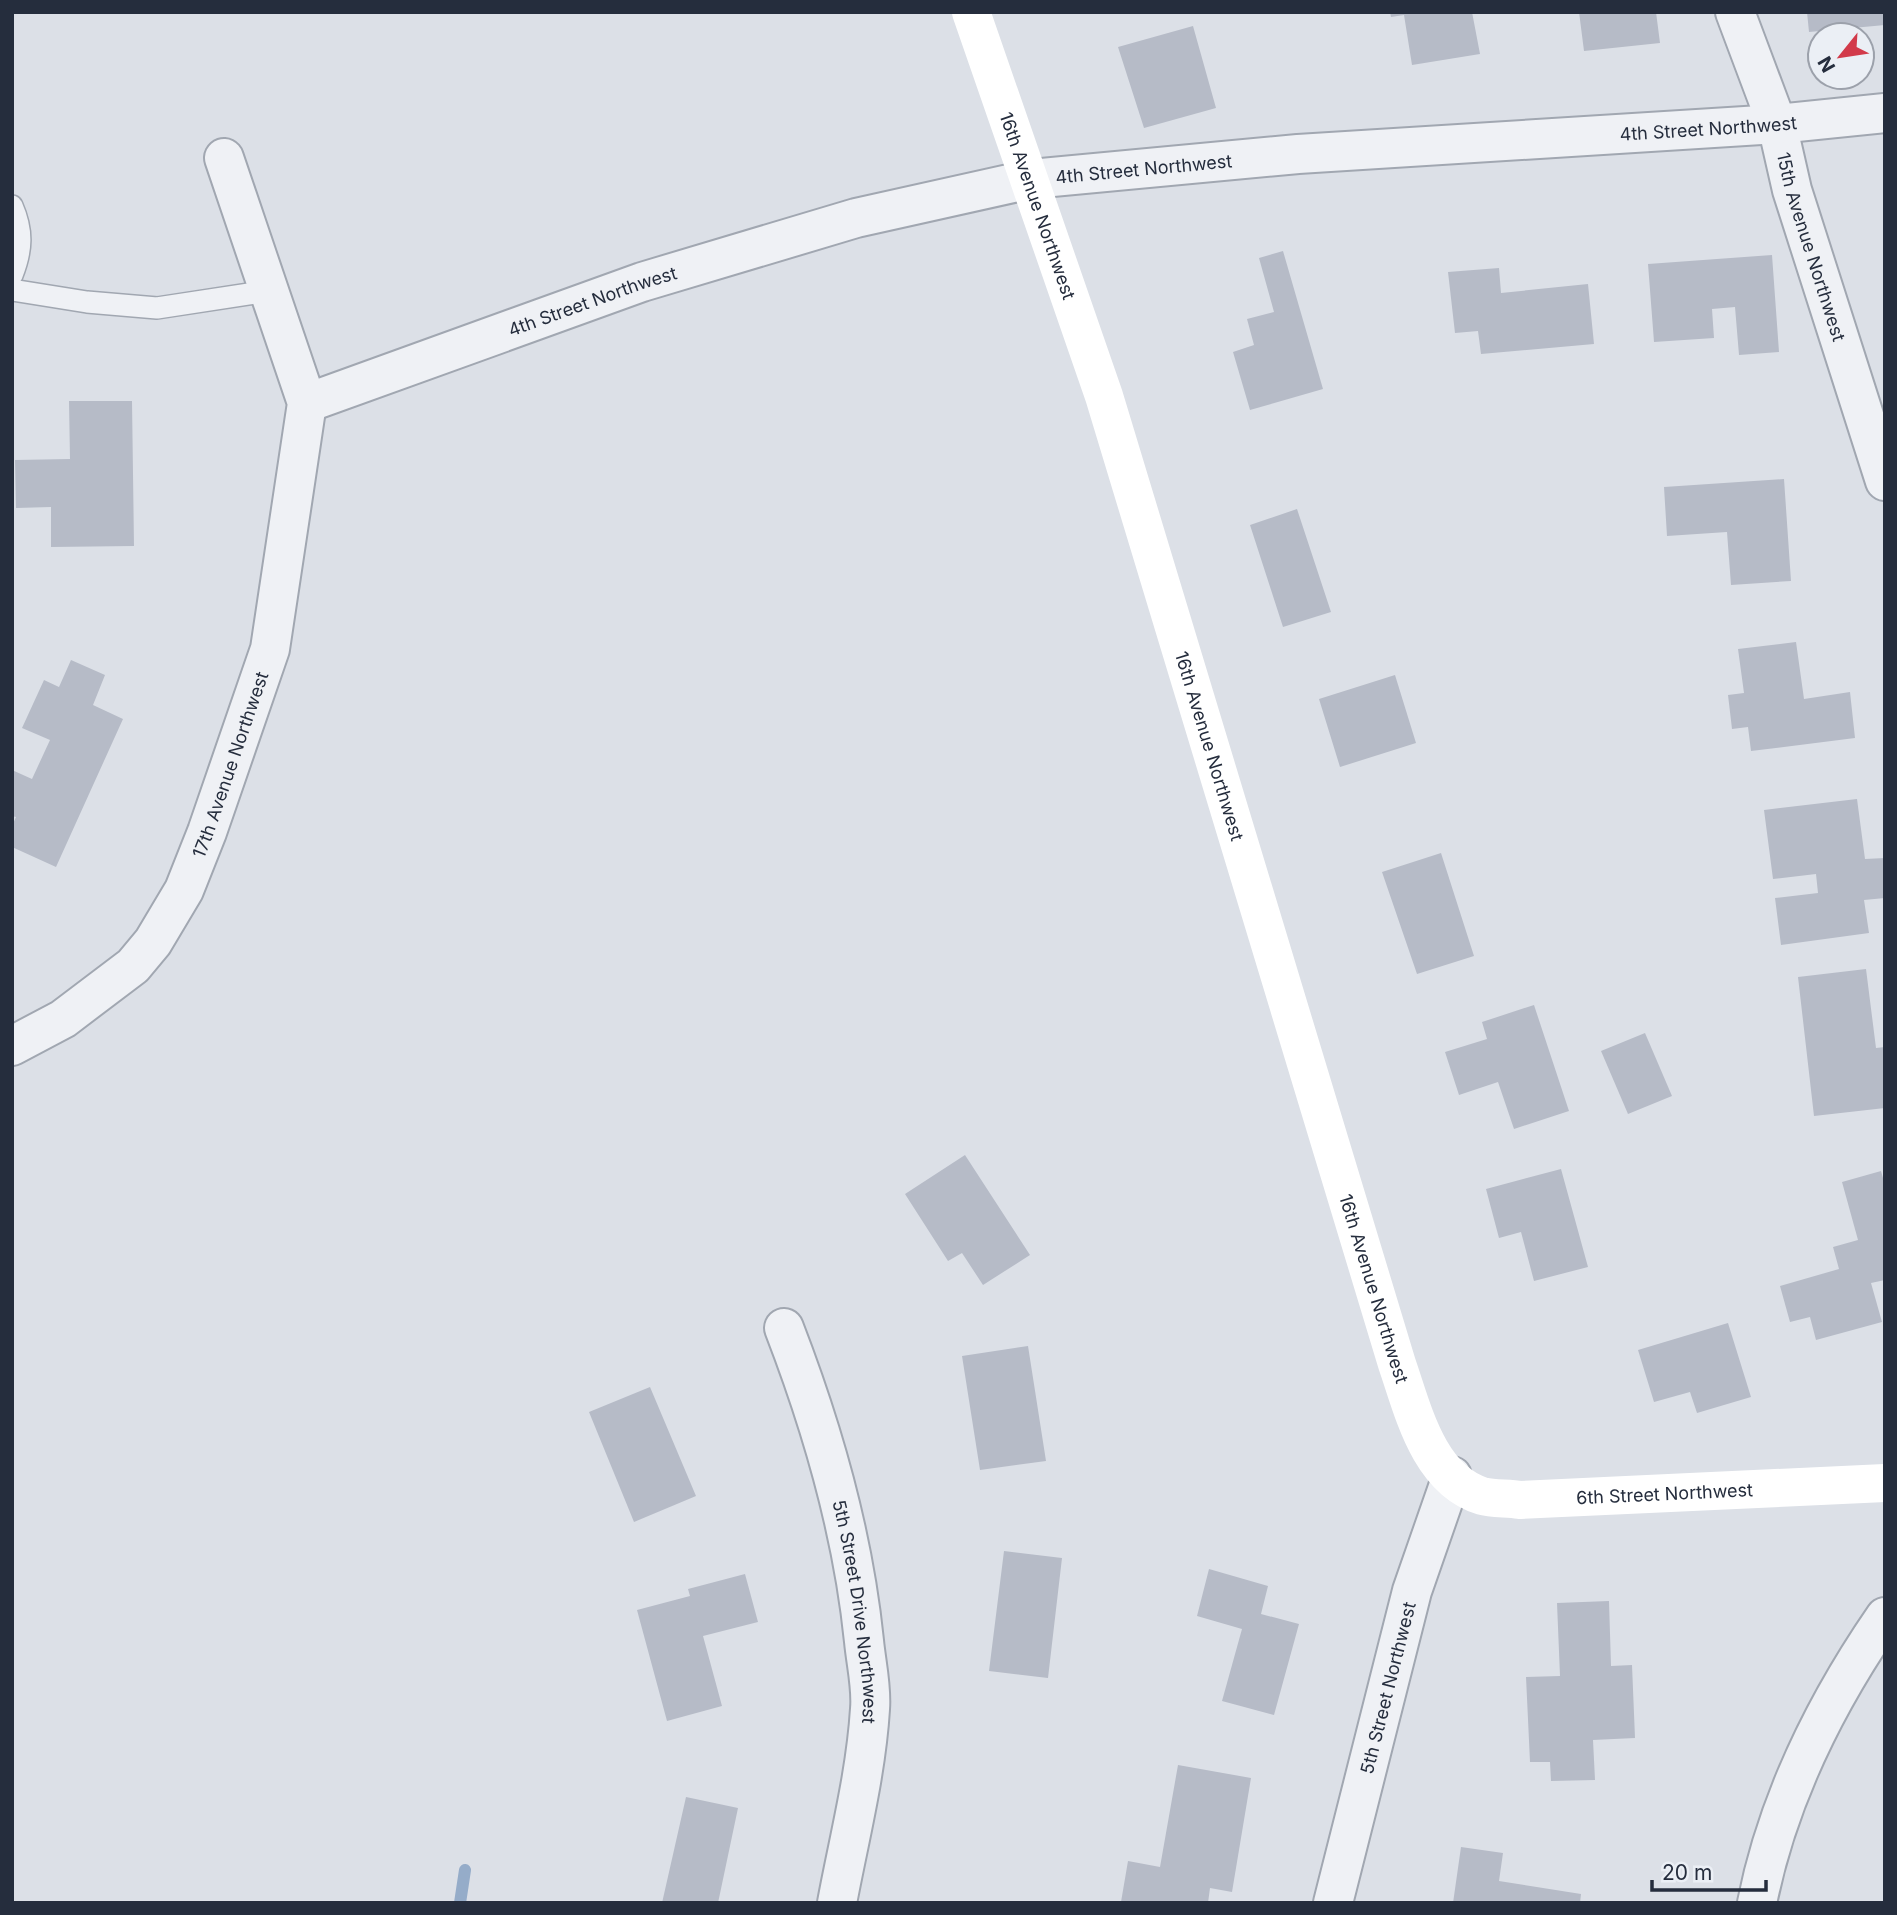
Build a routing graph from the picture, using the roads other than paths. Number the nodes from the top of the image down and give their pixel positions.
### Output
1 (971, 12) edge
2 (1735, 12) edge
3 (1885, 113) edge
4 (1777, 124) junction
5 (224, 158) dead end
6 (1031, 179) junction
7 (12, 206) edge
8 (12, 275) edge
9 (12, 290) edge
10 (269, 291) junction
11 (307, 403) junction
12 (1885, 481) edge
13 (12, 1046) edge
14 (784, 1328) dead end
15 (1452, 1476) junction
16 (1885, 1483) edge
17 (1885, 1617) edge
18 (837, 1903) edge
19 (1333, 1903) edge
20 (1757, 1903) edge

1 - 6 main road, 16th Avenue Northwest
2 - 4 street, 15th Avenue Northwest
3 - 4 street, 4th Street Northwest
4 - 6 street, 4th Street Northwest
4 - 12 street, 15th Avenue Northwest
5 - 10 street
6 - 11 street, 4th Street Northwest
6 - 15 main road, 16th Avenue Northwest
7 - 8 lane
9 - 10 lane
10 - 11 street
11 - 13 street, 17th Avenue Northwest
14 - 18 street, 5th Street Drive Northwest
15 - 16 main road, 6th Street Northwest
15 - 19 street, 5th Street Northwest
17 - 20 street

